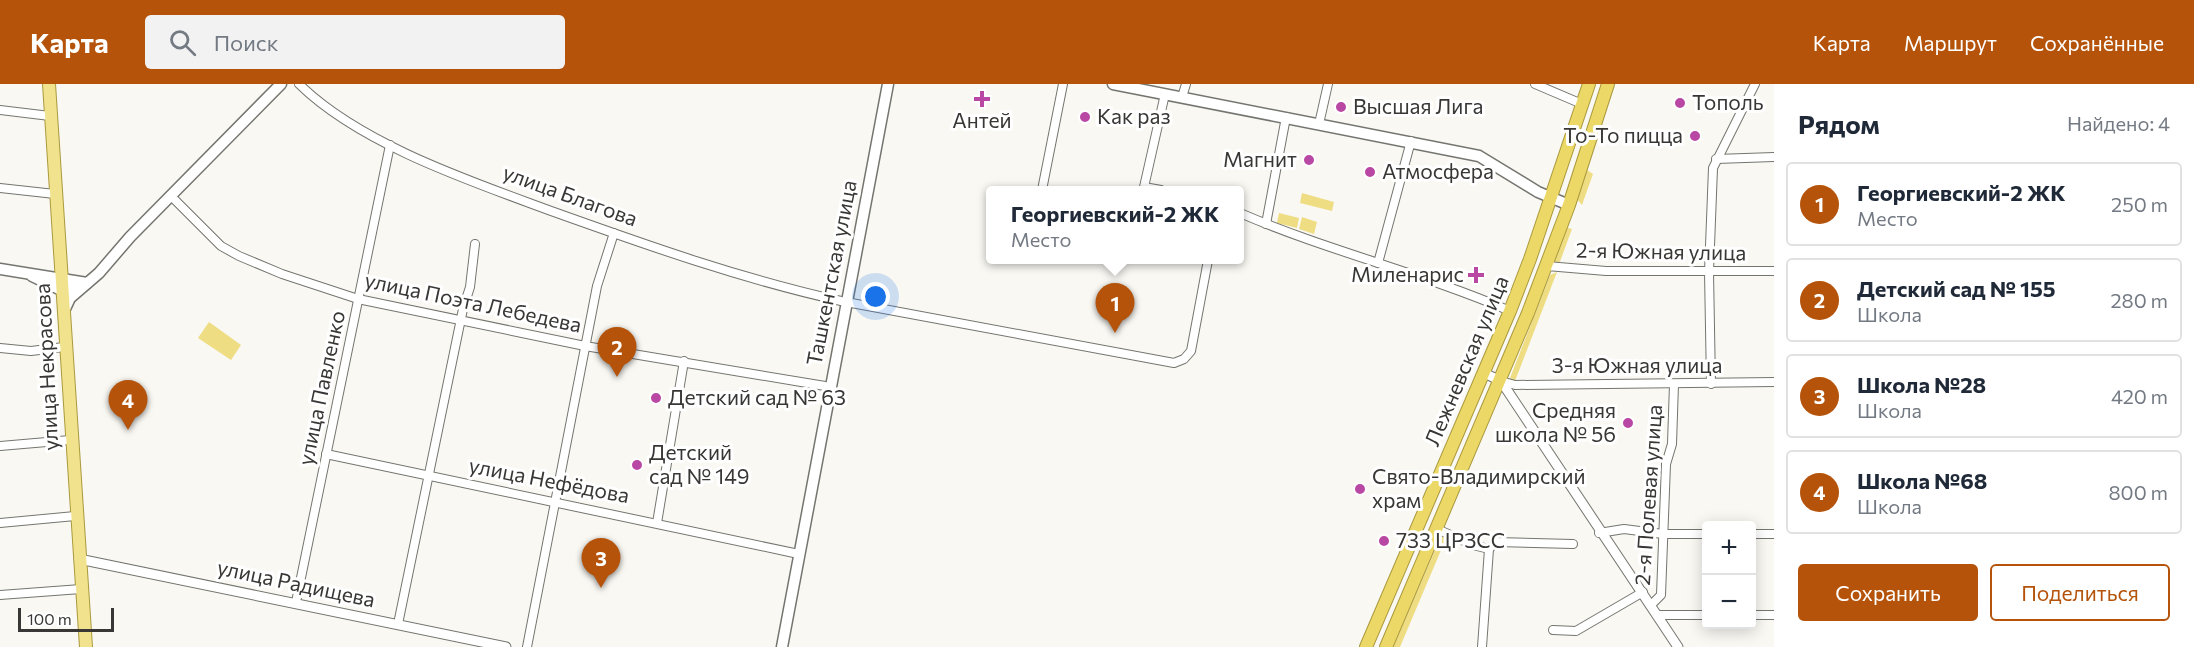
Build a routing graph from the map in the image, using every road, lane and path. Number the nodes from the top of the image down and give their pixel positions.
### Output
1 (49, 84) edge
2 (281, 84) edge
3 (299, 84) edge
4 (882, 84) edge
5 (888, 84) edge
6 (1063, 84) edge
7 (1113, 84) edge
8 (1185, 84) edge
9 (1328, 84) edge
10 (1535, 84) edge
11 (1589, 84) edge
12 (1608, 84) edge
13 (1755, 84) edge
14 (1165, 94) junction
15 (1182, 97) junction
16 (1582, 104) junction
17 (0, 110) edge
18 (50, 116) junction
19 (1286, 117) junction
20 (1319, 124) junction
21 (1411, 141) junction
22 (390, 145) junction
23 (1774, 157) edge
24 (1716, 159) junction
25 (1043, 186) edge
26 (1144, 186) edge
27 (0, 188) edge
28 (55, 194) junction
29 (171, 196) junction
30 (1551, 198) junction
31 (1569, 205) junction
32 (1244, 215) edge
33 (1266, 224) junction
34 (614, 233) junction
35 (475, 244) dead end
36 (1378, 263) junction
37 (1207, 264) edge
38 (1547, 266) junction
39 (0, 269) edge
40 (1774, 271) edge
41 (1709, 272) junction
42 (87, 283) junction
43 (62, 284) junction
44 (358, 299) junction
45 (844, 301) junction
46 (1510, 311) junction
47 (63, 315) junction
48 (461, 322) junction
49 (585, 346) junction
50 (64, 347) junction
51 (0, 348) edge
52 (684, 361) junction
53 (1484, 373) junction
54 (1501, 381) junction
55 (1774, 382) edge
56 (1674, 384) junction
57 (1711, 384) junction
58 (828, 386) junction
59 (70, 441) junction
60 (0, 446) edge
61 (326, 454) junction
62 (429, 477) junction
63 (555, 502) junction
64 (75, 516) junction
65 (0, 522) edge
66 (657, 523) junction
67 (1437, 529) junction
68 (1599, 533) junction
69 (1663, 534) junction
70 (1702, 534) edge
71 (1756, 534) edge
72 (1774, 534) edge
73 (1573, 544) dead end
74 (1489, 549) junction
75 (797, 553) junction
76 (80, 559) junction
77 (81, 589) junction
78 (1643, 592) junction
79 (0, 595) edge
80 (296, 602) junction
81 (1651, 606) junction
82 (1658, 615) junction
83 (1702, 615) edge
84 (1756, 615) edge
85 (1774, 615) edge
86 (398, 624) junction
87 (1553, 630) dead end
88 (86, 647) edge
89 (506, 647) edge
90 (527, 647) edge
91 (777, 647) edge
92 (782, 647) edge
93 (1365, 647) edge
94 (1386, 647) edge
95 (1482, 647) edge
96 (1678, 647) edge

1 - 18 main road, улица Некрасова
2 - 29 main road
3 - 22 street, улица Благова
4 - 45 main road, Ташкентская улица
5 - 45 main road, Ташкентская улица
6 - 25 street
7 - 14 main road
8 - 15 street
9 - 20 street
10 - 16 street
11 - 16 highway, Лежневская улица
12 - 31 highway, Лежневская улица
13 - 24 street
14 - 15 main road
14 - 26 street
15 - 19 main road
16 - 30 highway, Лежневская улица
17 - 18 street
18 - 28 main road, улица Некрасова
19 - 20 main road
19 - 33 street
20 - 21 main road
21 - 30 main road
21 - 36 street
22 - 34 street, улица Благова
22 - 44 street, улица Павленко
23 - 24 street
24 - 41 street
27 - 28 street
28 - 43 main road, улица Некрасова
29 - 42 main road
29 - 44 street, улица Поэта Лебедева
30 - 31 main road
30 - 46 highway, Лежневская улица
31 - 38 highway, Лежневская улица
32 - 33 street
33 - 36 street
34 - 45 street, улица Благова
34 - 49 street
35 - 48 street
36 - 46 street
37 - 45 street, улица Благова
38 - 41 street, 2-я Южная улица
38 - 54 highway, Лежневская улица
39 - 43 main road
40 - 41 street, 2-я Южная улица
41 - 57 street
42 - 43 main road
42 - 47 main road
43 - 47 main road, улица Некрасова
44 - 48 street, улица Поэта Лебедева
44 - 61 street, улица Павленко
45 - 58 main road, Ташкентская улица
46 - 53 highway, Лежневская улица
47 - 50 main road, улица Некрасова
48 - 49 street, улица Поэта Лебедева
48 - 62 street
49 - 52 street, улица Поэта Лебедева
49 - 63 street
50 - 51 street
50 - 59 main road, улица Некрасова
52 - 58 street, улица Поэта Лебедева
52 - 66 street
53 - 54 street
53 - 93 highway, Лежневская улица
54 - 56 street, 3-я Южная улица
54 - 67 highway, Лежневская улица
54 - 68 street
55 - 57 street, 3-я Южная улица
56 - 57 street, 3-я Южная улица
56 - 69 street, 2-я Полевая улица
58 - 75 main road, Ташкентская улица
59 - 60 street
59 - 64 main road, улица Некрасова
61 - 62 street, улица Нефёдова
61 - 80 street, улица Павленко
62 - 63 street, улица Нефёдова
62 - 86 street
63 - 66 street, улица Нефёдова
63 - 90 street
64 - 65 street
64 - 76 main road, улица Некрасова
66 - 75 street, улица Нефёдова
67 - 74 street
67 - 94 highway, Лежневская улица
68 - 69 street
68 - 78 street
69 - 70 street
69 - 81 street, 2-я Полевая улица
71 - 72 street
73 - 74 street
74 - 95 street
75 - 91 main road, Ташкентская улица
75 - 92 main road, Ташкентская улица
76 - 77 main road, улица Некрасова
76 - 80 street, улица Радищева
77 - 79 street
77 - 88 main road, улица Некрасова
78 - 81 street
78 - 87 street
80 - 86 street, улица Радищева
81 - 82 street
82 - 83 street
82 - 96 street
84 - 85 street
86 - 89 street, улица Радищева

